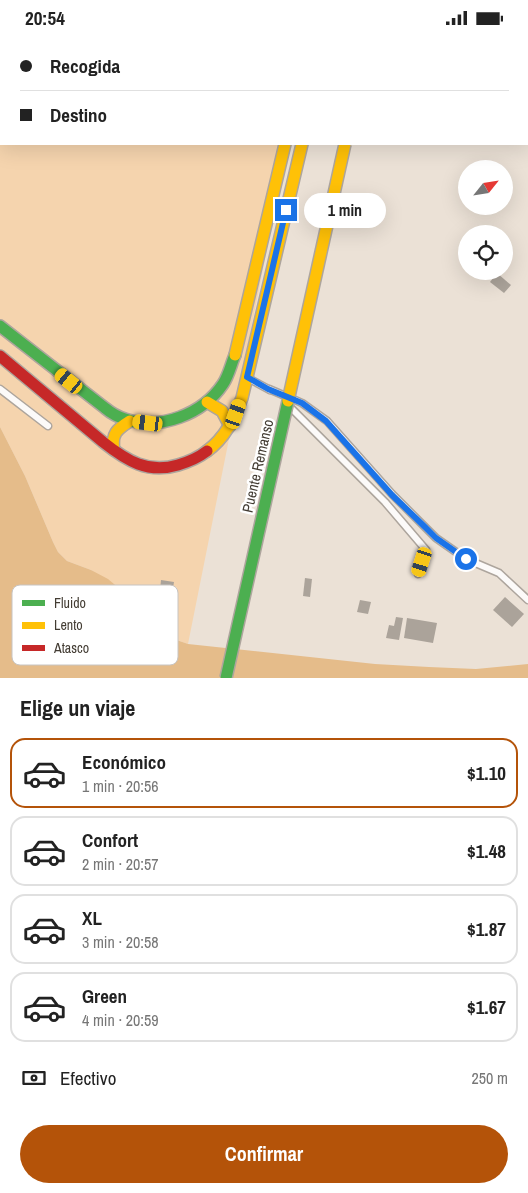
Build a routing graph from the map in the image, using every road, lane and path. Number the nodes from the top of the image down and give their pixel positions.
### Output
1 (285, 145) edge
2 (302, 145) edge
3 (345, 145) edge
4 (0, 325) edge
5 (0, 356) edge
6 (247, 377) junction
7 (0, 389) edge
8 (268, 389) junction
9 (207, 402) junction
10 (130, 421) junction
11 (230, 425) junction
12 (48, 426) dead end
13 (114, 451) junction
14 (418, 574) dead end
15 (528, 600) edge
16 (226, 678) edge

1 - 9 main road
2 - 6 main road
3 - 16 main road, Puente Remanso, bridge
4 - 10 main road
5 - 13 main road
6 - 8 lane
6 - 11 main road
7 - 12 lane
8 - 14 lane
8 - 15 lane
9 - 10 main road
9 - 11 main road
10 - 13 main road
11 - 13 main road

